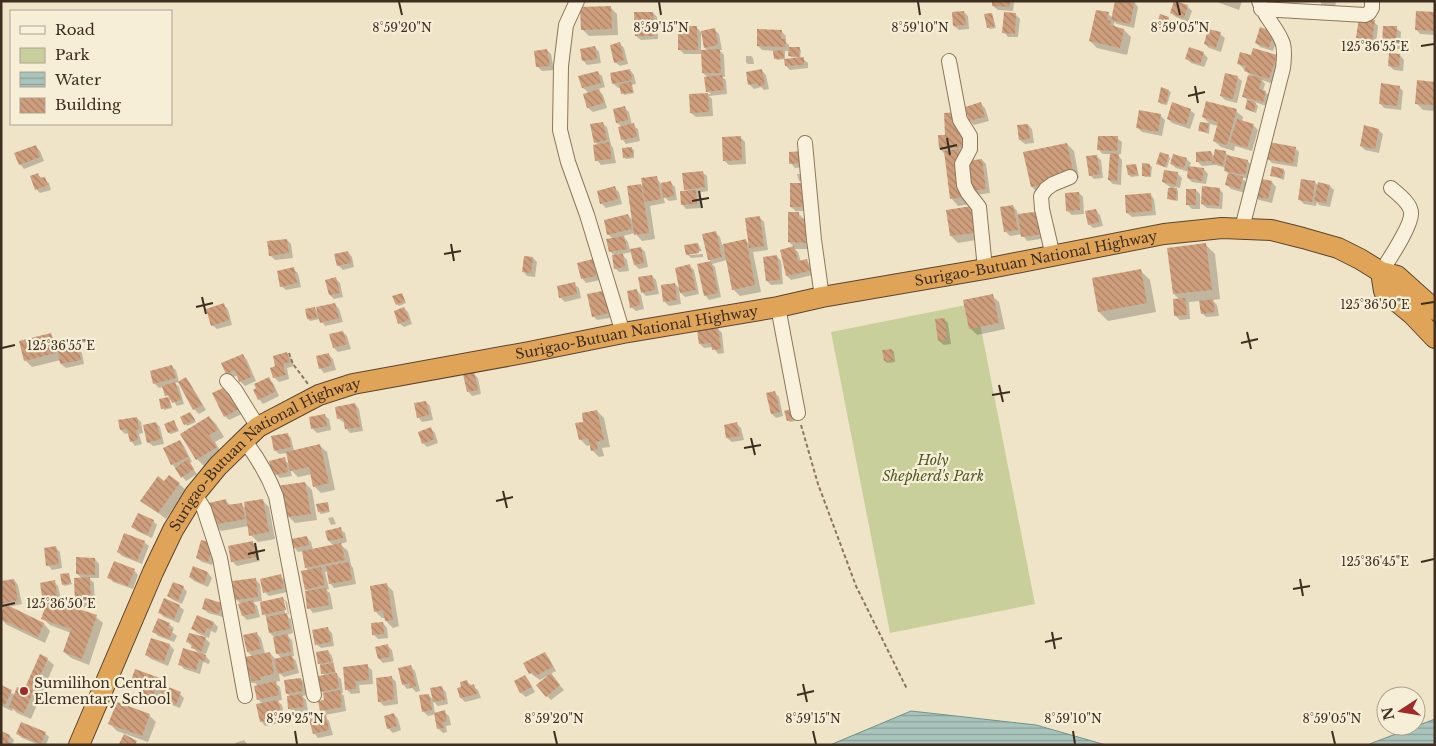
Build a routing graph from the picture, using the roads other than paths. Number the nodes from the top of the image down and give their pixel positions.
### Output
1 (576, 1) edge
2 (1372, 1) edge
3 (1260, 5) edge
4 (949, 61) dead end
5 (805, 143) dead end
6 (1070, 177) dead end
7 (1391, 188) dead end
8 (1242, 228) junction
9 (1053, 256) junction
10 (985, 269) junction
11 (1381, 272) junction
12 (822, 297) junction
13 (778, 307) junction
14 (1435, 310) edge
15 (623, 333) junction
16 (1435, 338) edge
17 (227, 381) dead end
18 (798, 413) road end
19 (251, 434) junction
20 (195, 494) junction
21 (245, 696) dead end
22 (314, 696) dead end
23 (79, 745) edge

1 - 15 street
2 - 3 street
3 - 8 street
4 - 10 street
5 - 12 street
6 - 9 street
7 - 11 street
8 - 9 highway, Surigao-Butuan National Highway
8 - 11 highway, Surigao-Butuan National Highway
9 - 10 highway, Surigao-Butuan National Highway
10 - 12 highway, Surigao-Butuan National Highway
11 - 14 highway, Surigao-Butuan National Highway
11 - 16 highway
12 - 13 highway, Surigao-Butuan National Highway
13 - 15 highway, Surigao-Butuan National Highway
13 - 18 street
15 - 19 highway, Surigao-Butuan National Highway
17 - 19 street
19 - 20 highway, Surigao-Butuan National Highway
19 - 22 street
20 - 21 street
20 - 23 highway, Surigao-Butuan National Highway

